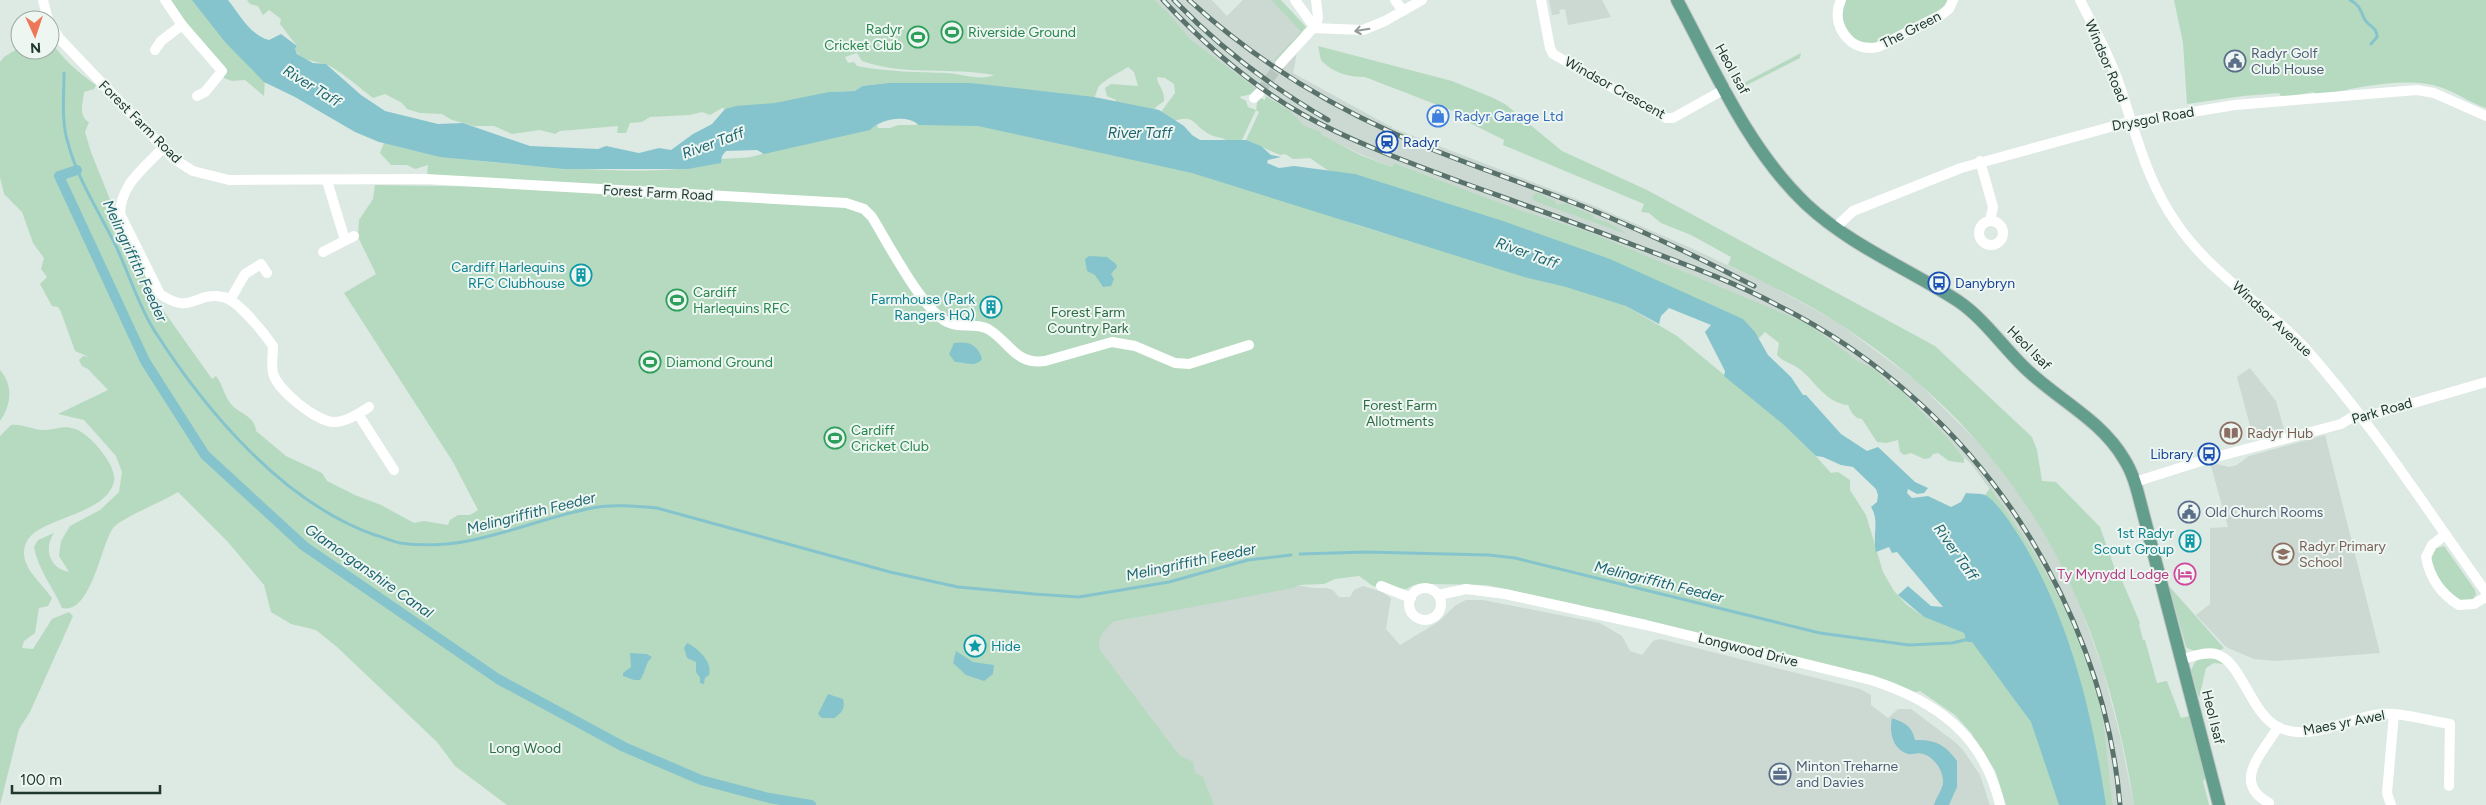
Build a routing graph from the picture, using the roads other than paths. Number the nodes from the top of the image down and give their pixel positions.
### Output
1 (165, 0) edge
2 (1295, 0) edge
3 (1316, 0) edge
4 (1395, 0) edge
5 (1422, 0) edge
6 (1541, 0) edge
7 (1677, 0) edge
8 (1841, 0) edge
9 (1953, 0) edge
10 (2080, 0) edge
11 (1403, 11) junction
12 (182, 25) junction
13 (1316, 26) junction
14 (60, 39) edge
15 (155, 50) dead end
16 (1280, 64) tunnel mouth
17 (1725, 89) junction
18 (197, 96) dead end
19 (2486, 116) edge
20 (2130, 122) junction
21 (163, 148) junction
22 (1980, 161) junction
23 (327, 180) junction
24 (1990, 221) dead end
25 (1834, 228) junction
26 (323, 252) dead end
27 (267, 273) dead end
28 (230, 300) junction
29 (1249, 346) dead end
30 (2486, 382) edge
31 (369, 407) dead end
32 (358, 414) junction
33 (2362, 417) junction
34 (394, 470) dead end
35 (2135, 482) junction
36 (2445, 535) junction
37 (1381, 586) dead end
38 (2486, 592) edge
39 (1439, 595) junction
40 (2486, 597) edge
41 (1410, 598) junction
42 (2182, 659) junction
43 (2394, 714) junction
44 (2278, 727) junction
45 (2450, 786) dead end
46 (2269, 803) dead end
47 (2000, 805) edge
48 (2219, 805) edge
49 (2391, 805) edge

1 - 12 street
2 - 13 street
3 - 13 street
4 - 11 street
5 - 11 street
6 - 17 street, Windsor Crescent
7 - 17 main road, Heol Isaf
8 - 9 street, The Green
10 - 20 street, Windsor Road
11 -> 13 street
12 - 15 street
12 - 18 street
13 - 16 street
14 - 21 street, Forest Farm Road
17 - 25 main road, Heol Isaf
19 - 20 street, Drysgol Road
20 - 22 street, Drysgol Road
20 - 33 street, Windsor Avenue
21 - 23 street, Forest Farm Road
21 - 28 street
22 - 24 street
22 - 25 street, Drysgol Road
23 - 26 street
23 - 29 street, Forest Farm Road
25 - 35 main road, Heol Isaf
27 - 28 street
28 - 32 street
30 - 33 street, Park Road
31 - 32 street
32 - 34 street
33 - 35 street, Park Road
33 - 36 street, Windsor Avenue
35 - 42 main road, Heol Isaf
36 - 38 street, Windsor Avenue
36 - 40 street
37 - 41 street
39 - 41 street, Longwood Drive
39 - 41 street
39 - 47 street, Longwood Drive
42 - 44 street
42 - 48 main road, Heol Isaf
43 - 44 street, Maes yr Awel
43 - 45 street, Maes yr Awel
43 - 49 street
44 - 46 street

